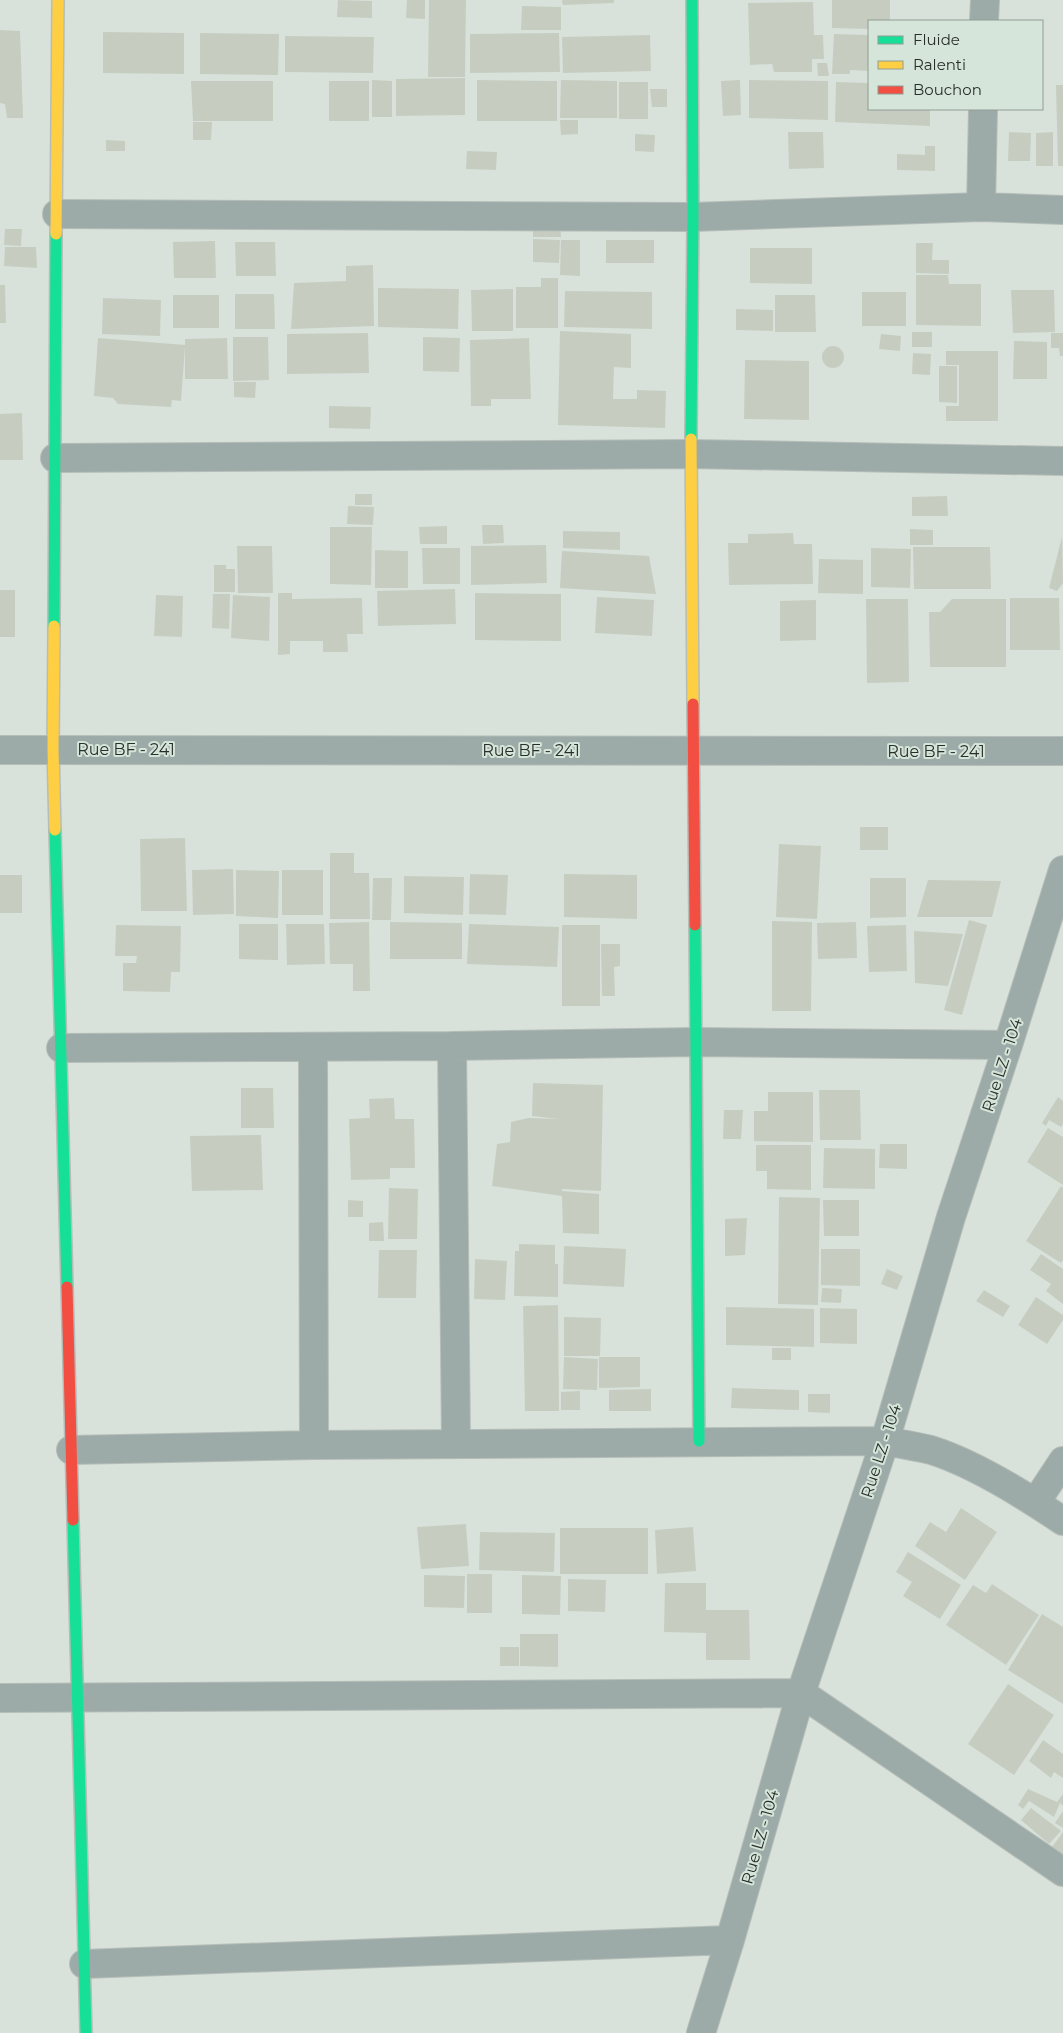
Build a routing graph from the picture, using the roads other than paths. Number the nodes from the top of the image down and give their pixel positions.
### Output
1 (58, 0) edge
2 (692, 0) edge
3 (985, 0) edge
4 (984, 20) edge
5 (983, 110) edge
6 (981, 208) junction
7 (1063, 210) edge
8 (56, 214) junction
9 (693, 217) junction
10 (691, 454) junction
11 (55, 458) junction
12 (1063, 461) edge
13 (53, 749) junction
14 (0, 750) edge
15 (694, 750) junction
16 (1063, 751) edge
17 (1063, 870) edge
18 (695, 1042) junction
19 (452, 1046) junction
20 (1008, 1046) junction
21 (313, 1047) junction
22 (61, 1048) junction
23 (699, 1441) junction
24 (885, 1441) junction
25 (456, 1444) junction
26 (314, 1445) junction
27 (71, 1450) junction
28 (1063, 1461) edge
29 (1036, 1502) junction
30 (1063, 1521) edge
31 (801, 1693) junction
32 (77, 1697) junction
33 (0, 1698) edge
34 (1063, 1872) edge
35 (730, 1940) junction
36 (84, 1964) junction
37 (86, 2033) edge
38 (701, 2033) edge

1 - 8 street
2 - 9 street
3 - 4 street
5 - 6 street
6 - 7 street
6 - 9 street
8 - 9 street
8 - 11 street
9 - 10 street
10 - 11 street
10 - 12 street
10 - 15 street
11 - 13 street
13 - 14 street, Rue BF - 241
13 - 15 street, Rue BF - 241
13 - 22 street
15 - 16 street, Rue BF - 241
15 - 18 street
17 - 20 street, Rue LZ - 104
18 - 19 street
18 - 20 street
18 - 23 street
19 - 21 street
19 - 25 street
20 - 24 street, Rue LZ - 104
21 - 22 street
21 - 26 street
22 - 27 street
23 - 24 street
23 - 25 street
24 - 29 street
24 - 31 street, Rue LZ - 104
25 - 26 street
26 - 27 street
27 - 32 street
28 - 29 street
29 - 30 street
31 - 32 street
31 - 34 street
31 - 35 street, Rue LZ - 104
32 - 33 street
32 - 36 street
35 - 36 street
35 - 38 street, Rue LZ - 104
36 - 37 street

